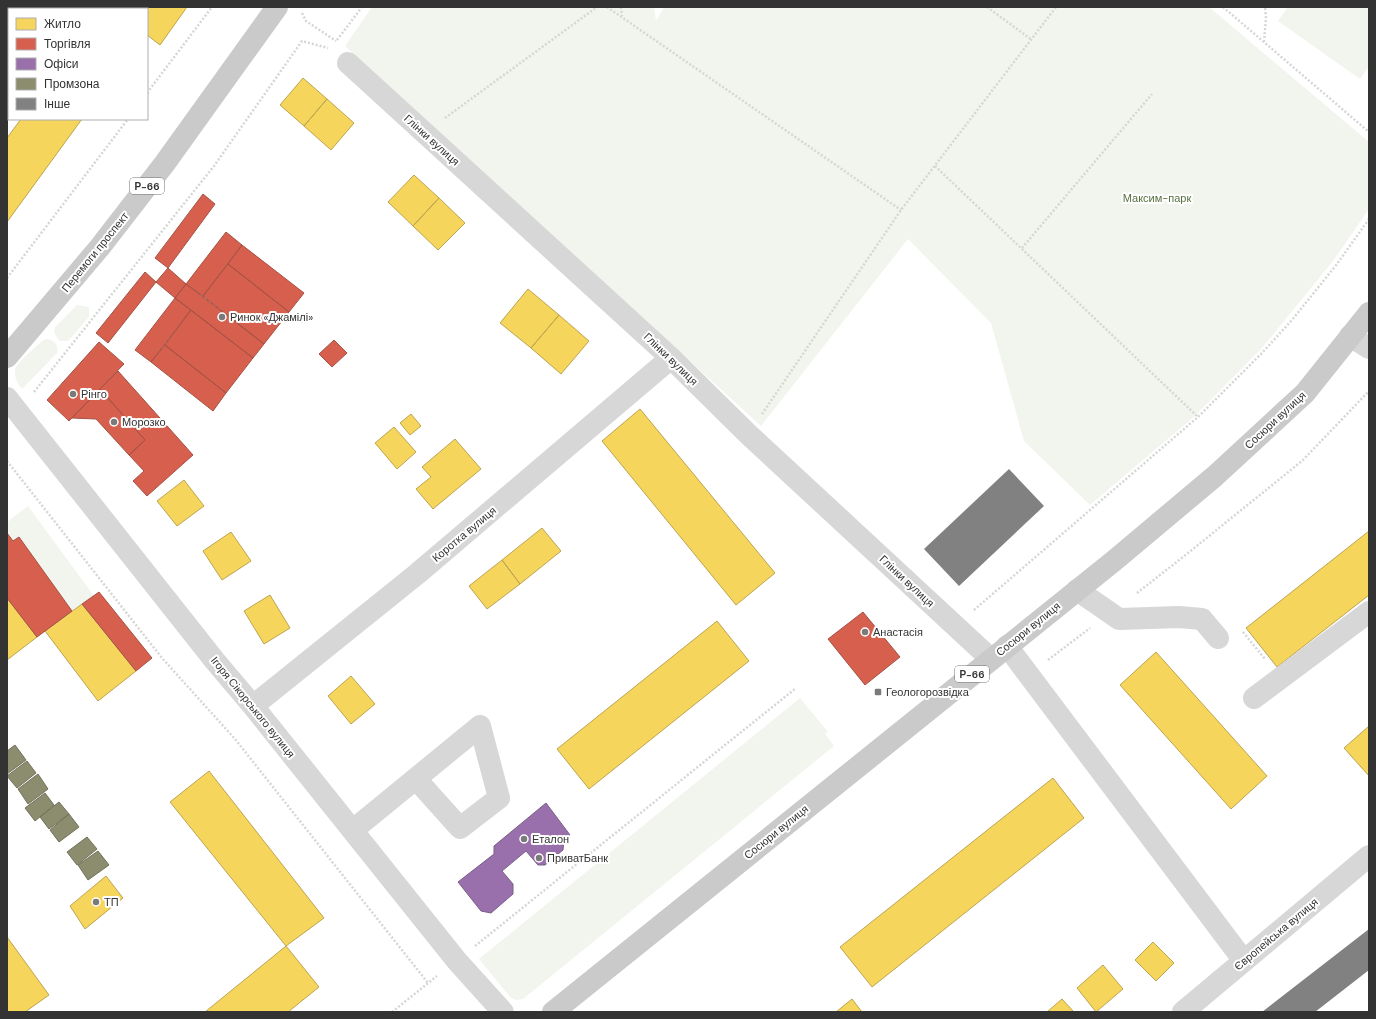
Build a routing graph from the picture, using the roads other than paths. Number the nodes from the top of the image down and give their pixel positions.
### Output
1 (277, 7) edge
2 (348, 63) dead end
3 (1369, 313) edge
4 (1350, 336) junction
5 (1369, 348) edge
6 (7, 357) edge
7 (671, 358) junction
8 (7, 398) edge
9 (1078, 590) junction
10 (1369, 612) edge
11 (1218, 638) dead end
12 (999, 653) junction
13 (1254, 698) dead end
14 (253, 706) junction
15 (416, 779) dead end
16 (353, 830) junction
17 (1369, 856) edge
18 (1244, 961) junction
19 (503, 1012) edge
20 (553, 1012) edge
21 (1183, 1012) edge

1 - 6 main road, Перемоги проспект / Р-66
2 - 7 street, Глінки вулиця
3 - 4 main road, Сосюри вулиця / Р-66
4 - 5 street
4 - 9 main road, Сосюри вулиця / Р-66
7 - 12 street, Глінки вулиця
7 - 14 street, Коротка вулиця
8 - 14 street, Ігоря Сікорського вулиця
9 - 11 street
9 - 12 main road, Сосюри вулиця / Р-66
10 - 13 street
12 - 18 street, Глінки вулиця
12 - 20 main road, Сосюри вулиця / Р-66
14 - 16 street, Ігоря Сікорського вулиця
15 - 16 street
16 - 19 street, Ігоря Сікорського вулиця
17 - 18 street, Європейська вулиця
18 - 21 street, Європейська вулиця

